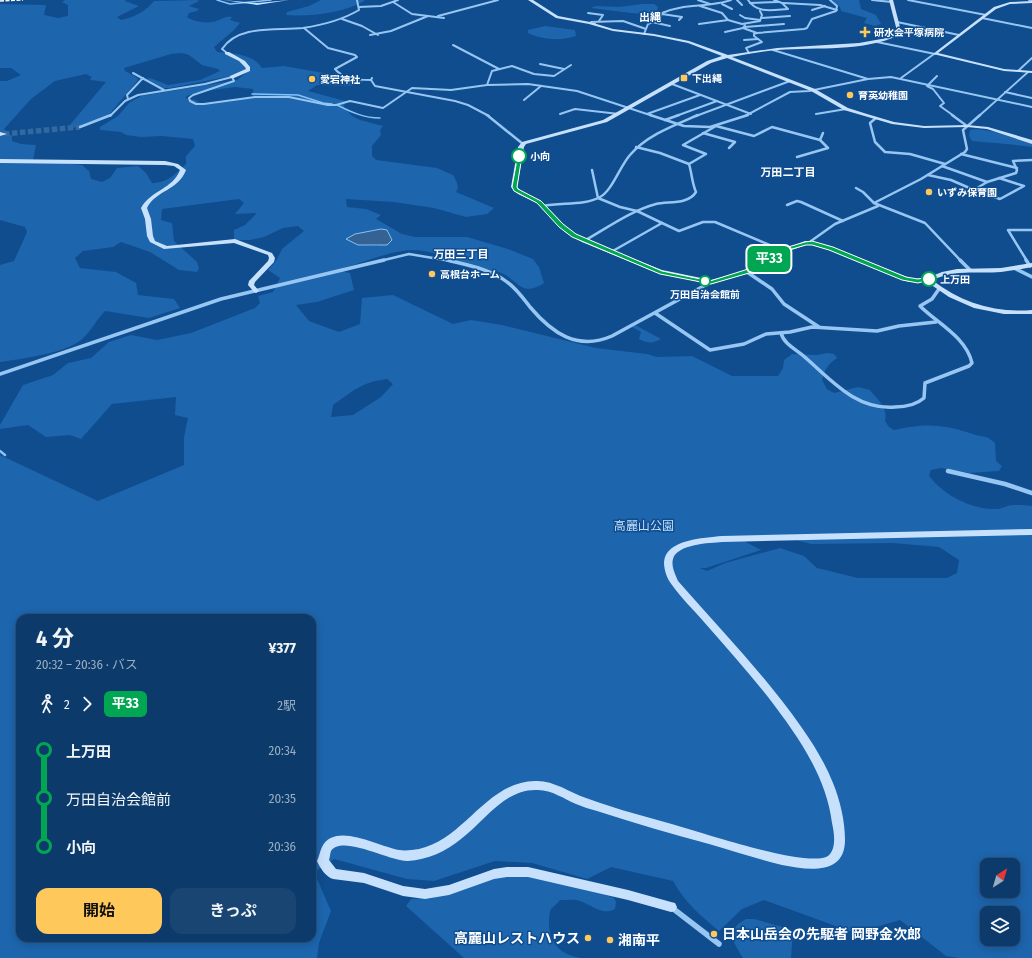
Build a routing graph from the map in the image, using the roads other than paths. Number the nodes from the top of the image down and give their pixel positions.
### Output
1 (225, 0) edge
2 (287, 0) edge
3 (357, 0) edge
4 (398, 0) edge
5 (498, 0) edge
6 (530, 0) edge
7 (698, 0) edge
8 (731, 0) edge
9 (737, 0) edge
10 (748, 0) edge
11 (774, 0) edge
12 (830, 0) edge
13 (872, 0) edge
14 (908, 0) edge
15 (892, 1) edge
16 (1031, 1) edge
17 (393, 2) junction
18 (778, 2) junction
19 (782, 3) junction
20 (722, 4) junction
21 (750, 4) junction
22 (712, 5) junction
23 (742, 5) dead end
24 (700, 6) junction
25 (827, 6) junction
26 (359, 7) junction
27 (732, 9) dead end
28 (812, 10) dead end
29 (837, 10) junction
30 (760, 11) junction
31 (588, 13) dead end
32 (662, 14) junction
33 (740, 15) dead end
34 (428, 16) junction
35 (438, 16) junction
36 (790, 16) dead end
37 (984, 16) junction
38 (444, 18) dead end
39 (341, 19) junction
40 (761, 19) junction
41 (599, 20) junction
42 (679, 20) dead end
43 (728, 20) junction
44 (651, 22) junction
45 (897, 22) junction
46 (699, 24) dead end
47 (784, 24) dead end
48 (595, 25) junction
49 (670, 26) dead end
50 (744, 27) junction
51 (304, 28) junction
52 (646, 28) junction
53 (1032, 28) edge
54 (725, 32) dead end
55 (757, 33) junction
56 (644, 34) junction
57 (378, 35) junction
58 (959, 35) junction
59 (370, 36) dead end
60 (758, 39) junction
61 (744, 40) dead end
62 (877, 42) junction
63 (453, 45) dead end
64 (772, 50) junction
65 (749, 53) junction
66 (227, 54) joint
67 (934, 54) junction
68 (726, 57) junction
69 (1032, 58) edge
70 (540, 64) dead end
71 (571, 65) dead end
72 (500, 69) junction
73 (564, 69) junction
74 (1018, 72) junction
75 (1030, 72) edge
76 (134, 73) dead end
77 (937, 76) dead end
78 (232, 77) junction
79 (143, 78) junction
80 (901, 78) junction
81 (868, 80) junction
82 (790, 81) junction
83 (672, 84) junction
84 (927, 84) junction
85 (487, 85) junction
86 (542, 85) junction
87 (164, 90) junction
88 (813, 90) junction
89 (1005, 92) junction
90 (405, 93) junction
91 (700, 95) junction
92 (1032, 98) edge
93 (128, 99) junction
94 (997, 99) junction
95 (524, 100) dead end
96 (717, 101) junction
97 (726, 104) junction
98 (1032, 107) edge
99 (630, 108) junction
100 (846, 109) junction
101 (560, 114) dead end
102 (619, 114) junction
103 (647, 114) junction
104 (751, 114) junction
105 (816, 114) dead end
106 (876, 118) junction
107 (665, 120) junction
108 (677, 124) junction
109 (716, 126) junction
110 (967, 126) junction
111 (80, 127) tunnel mouth
112 (703, 133) junction
113 (823, 133) dead end
114 (820, 140) junction
115 (1032, 142) edge
116 (522, 144) junction
117 (636, 147) junction
118 (729, 148) dead end
119 (962, 154) junction
120 (797, 157) dead end
121 (1032, 160) edge
122 (0, 161) edge
123 (690, 164) junction
124 (945, 164) junction
125 (942, 166) junction
126 (1016, 168) junction
127 (592, 170) dead end
128 (927, 175) junction
129 (999, 178) junction
130 (987, 182) junction
131 (856, 188) dead end
132 (974, 190) junction
133 (598, 198) junction
134 (874, 203) junction
135 (787, 205) dead end
136 (544, 206) junction
137 (878, 206) junction
138 (637, 211) junction
139 (843, 221) junction
140 (662, 224) junction
141 (1032, 230) edge
142 (584, 241) junction
143 (812, 243) junction
144 (784, 251) junction
145 (611, 252) junction
146 (1031, 266) edge
147 (1014, 268) junction
148 (970, 270) junction
149 (747, 272) junction
150 (1032, 277) edge
151 (928, 280) junction
152 (711, 282) junction
153 (939, 289) junction
154 (256, 291) junction
155 (1032, 312) edge
156 (654, 313) junction
157 (936, 322) junction
158 (819, 327) junction
159 (781, 333) junction
160 (0, 374) edge
161 (948, 471) dead end
162 (1032, 493) edge
163 (1032, 532) edge
164 (671, 907) joint
165 (718, 944) dead end

1 - 2 street
3 - 26 street
4 - 17 street
5 - 35 street
6 - 48 street
7 - 22 street
8 - 20 street
9 - 23 street
10 - 21 street
11 - 18 street
12 - 29 street
13 - 15 street
14 - 37 street
15 - 45 street
16 - 37 street
17 - 26 street
17 - 34 street
18 - 19 street
18 - 21 street
19 - 25 street
19 - 30 street
20 - 22 street
20 - 27 street
21 - 30 street
22 - 24 street
24 - 32 street
24 - 43 street
25 - 28 street
25 - 29 street
26 - 39 street
29 - 55 street
30 - 40 street
31 - 41 street
32 - 42 street
32 - 44 street
33 - 40 street
34 - 35 street
34 - 57 street
35 - 38 street
36 - 40 street
37 - 53 street
37 - 58 street
39 - 51 street
39 - 57 street
40 - 50 street
41 - 48 street
41 - 52 street
43 - 46 street
43 - 50 street
44 - 49 street
44 - 52 street
45 - 58 street
45 - 62 street
47 - 50 street
48 - 56 street
50 - 54 street
50 - 55 street
51 - 66 street
51 - 90 street
52 - 56 street
55 - 60 street
56 - 68 street
57 - 59 street
58 - 67 street
60 - 61 street
60 - 65 street
62 - 64 street
62 - 67 street
63 - 72 street
64 - 65 street
64 - 81 street
65 - 68 street
66 - 78 street
67 - 74 street
67 - 80 street
68 - 82 street
68 - 83 street
69 - 74 street
70 - 73 street
71 - 73 street
72 - 73 street
72 - 85 street
74 - 75 street
75 - 89 street
76 - 79 street
77 - 84 street
78 - 87 street
78 - 90 street
79 - 87 street
79 - 93 street
80 - 81 street
80 - 84 street
81 - 88 street
82 - 88 street
82 - 97 street
83 - 91 street
83 - 99 street
84 - 94 street
84 - 110 street
85 - 86 street
85 - 90 street
86 - 95 street
86 - 99 street
87 - 93 street
88 - 100 street
88 - 104 street
89 - 92 street
89 - 94 street
90 - 116 street
91 - 96 street
91 - 103 street
93 - 111 street
94 - 98 street
94 - 110 street
96 - 97 street
96 - 107 street
97 - 104 street
97 - 108 street
99 - 102 street
99 - 103 street
100 - 105 street
100 - 106 street
101 - 102 street
102 - 116 street
103 - 107 street
104 - 109 street
106 - 110 street
106 - 124 street
107 - 108 street
108 - 109 street
108 - 117 street
109 - 112 street
109 - 114 street
110 - 115 street
110 - 119 street
112 - 118 street
112 - 123 street
113 - 114 street
114 - 120 street
116 - 136 street
117 - 123 street
117 - 133 street
119 - 124 street
119 - 126 street
121 - 126 street
122 - 154 street
123 - 138 street
124 - 125 street
125 - 128 street
125 - 130 street
126 - 129 street
127 - 133 street
128 - 132 street
128 - 134 street
129 - 130 street
129 - 132 street
130 - 132 street
131 - 134 street
133 - 136 street
133 - 138 street
134 - 137 street
135 - 139 street
136 - 142 street
137 - 139 street
137 - 148 street
138 - 140 street
138 - 142 street
139 - 143 street
140 - 144 street
140 - 145 street
141 - 146 street
142 - 145 street
143 - 144 street
143 - 151 street
144 - 149 street
145 - 152 street
146 - 147 street
147 - 148 street
147 - 150 street
148 - 151 street
149 - 152 street
149 - 158 street
151 - 153 street
152 - 156 street
153 - 155 street
153 - 157 street
154 - 156 street
154 - 160 street
156 - 159 street
157 - 158 street
157 - 159 street
158 - 159 street
161 - 162 street
163 - 164 street
164 - 165 street

